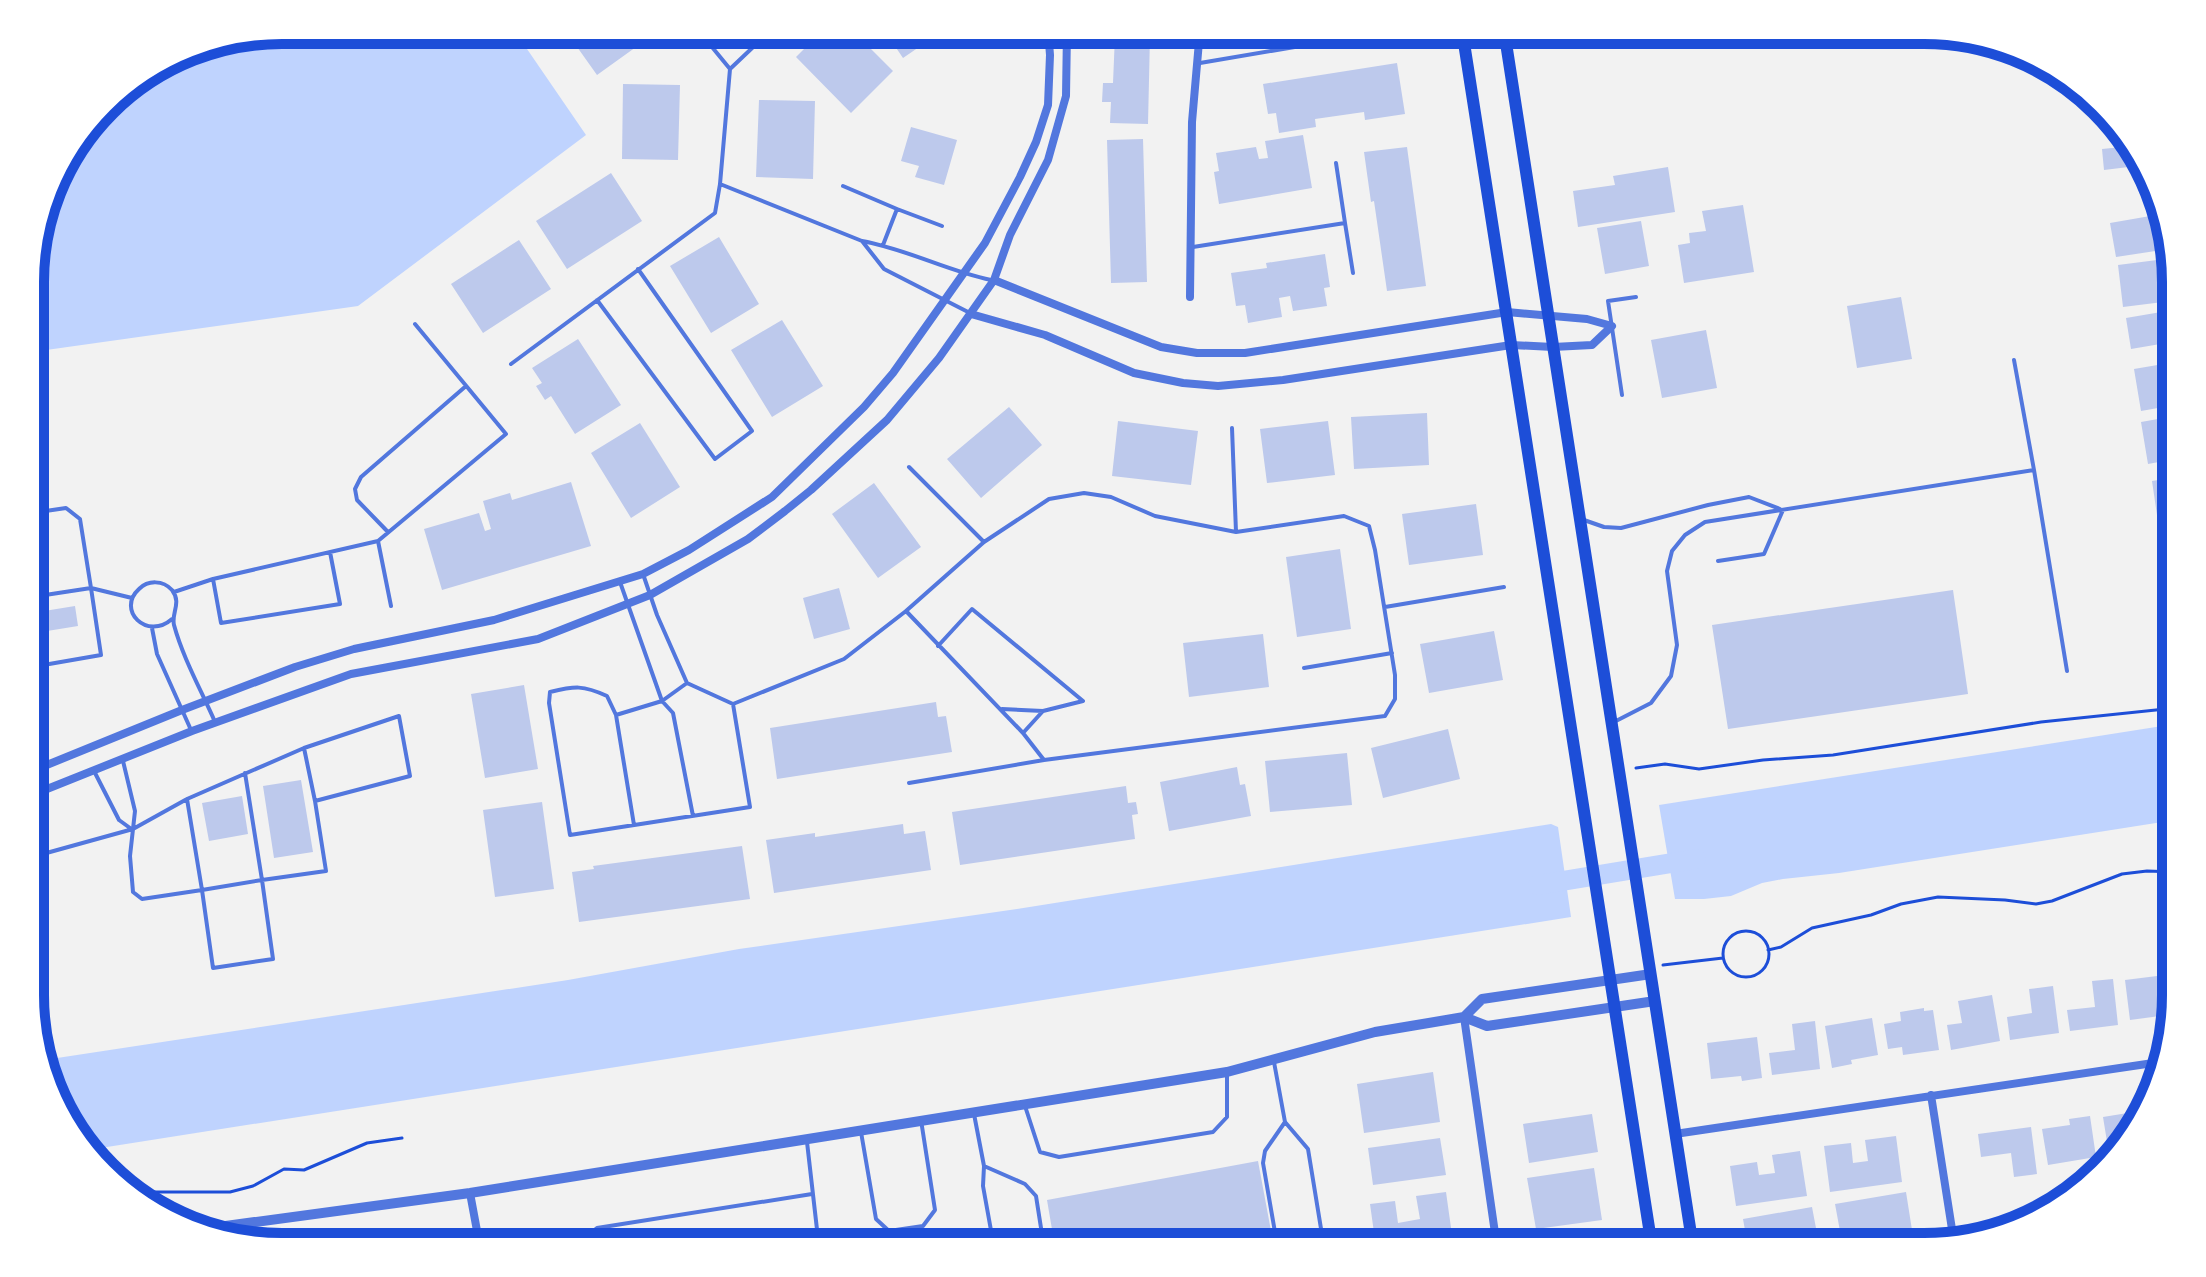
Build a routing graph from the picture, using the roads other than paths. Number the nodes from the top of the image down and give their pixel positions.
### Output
1 (1199, 44) edge
2 (1311, 44) edge
3 (1464, 44) edge
4 (1506, 44) edge
5 (710, 45) edge
6 (756, 45) edge
7 (1049, 45) edge
8 (1067, 45) edge
9 (1197, 64) junction
10 (730, 69) junction
11 (1336, 163) dead end
12 (720, 184) junction
13 (843, 186) dead end
14 (897, 209) junction
15 (1345, 223) junction
16 (942, 226) dead end
17 (862, 241) junction
18 (883, 245) junction
19 (1191, 247) junction
20 (638, 269) junction
21 (1353, 273) dead end
22 (963, 274) junction
23 (994, 280) junction
24 (1190, 297) dead end
25 (1636, 297) dead end
26 (597, 300) junction
27 (944, 301) junction
28 (1507, 312) junction
29 (971, 314) junction
30 (1548, 315) junction
31 (415, 324) dead end
32 (1612, 326) junction
33 (1511, 345) junction
34 (1553, 347) junction
35 (2014, 360) dead end
36 (511, 364) dead end
37 (466, 386) junction
38 (1622, 395) dead end
39 (1232, 428) dead end
40 (909, 467) dead end
41 (2034, 470) junction
42 (1783, 510) junction
43 (44, 511) edge
44 (1579, 516) junction
45 (388, 532) junction
46 (1236, 532) junction
47 (378, 541) junction
48 (984, 542) junction
49 (330, 552) junction
50 (1718, 561) dead end
51 (643, 574) junction
52 (213, 579) junction
53 (620, 582) junction
54 (1504, 587) dead end
55 (91, 588) junction
56 (174, 592) junction
57 (44, 595) edge
58 (650, 595) junction
59 (132, 598) junction
60 (629, 605) junction
61 (391, 606) dead end
62 (1385, 607) junction
63 (906, 611) junction
64 (172, 619) junction
65 (152, 628) junction
66 (938, 646) junction
67 (1392, 653) junction
68 (44, 665) edge
69 (1304, 668) dead end
70 (2067, 671) dead end
71 (687, 683) junction
72 (662, 701) junction
73 (206, 702) junction
74 (733, 704) junction
75 (1000, 709) junction
76 (182, 710) junction
77 (1043, 711) junction
78 (616, 715) junction
79 (216, 724) junction
80 (1611, 724) junction
81 (192, 731) junction
82 (1023, 733) junction
83 (304, 748) junction
84 (122, 758) junction
85 (1044, 760) junction
86 (44, 766) edge
87 (93, 769) junction
88 (245, 773) junction
89 (909, 783) dead end
90 (44, 790) edge
91 (187, 799) junction
92 (315, 801) junction
93 (693, 816) junction
94 (634, 825) junction
95 (133, 829) junction
96 (44, 854) edge
97 (262, 880) junction
98 (202, 890) junction
99 (1650, 970) junction
100 (1611, 980) junction
101 (1655, 1001) junction
102 (1615, 1007) junction
103 (1464, 1017) junction
104 (1273, 1059) junction
105 (2151, 1063) edge
106 (1227, 1072) junction
107 (1931, 1095) junction
108 (1024, 1103) junction
109 (974, 1111) junction
110 (920, 1120) junction
111 (1285, 1122) junction
112 (861, 1129) junction
113 (1675, 1134) junction
114 (807, 1138) junction
115 (984, 1166) junction
116 (470, 1193) junction
117 (812, 1194) junction
118 (225, 1226) edge
119 (1952, 1230) edge
120 (1275, 1232) edge
121 (1322, 1232) edge
122 (1495, 1232) edge
123 (1650, 1232) edge
124 (1691, 1232) edge
125 (477, 1233) edge
126 (591, 1233) edge
127 (817, 1233) edge
128 (991, 1233) edge
129 (1042, 1233) edge

1 - 9 street
2 - 9 lane
3 - 28 main road
4 - 30 main road
5 - 10 lane
6 - 10 lane
7 - 22 street
8 - 23 street
9 - 19 street
10 - 12 lane
11 - 15 lane
12 - 17 lane
12 - 20 lane
13 - 14 lane
14 - 16 lane
14 - 18 lane
15 - 19 lane
15 - 21 lane
17 - 18 lane
17 - 27 lane
18 - 22 lane
19 - 24 street
20 - 26 lane
20 - 26 lane
22 - 23 lane
22 - 27 street
23 - 28 street
23 - 29 street
25 - 32 lane
26 - 36 lane
27 - 29 lane
27 - 51 street
28 - 30 street
28 - 33 main road
29 - 33 street
29 - 58 street
30 - 32 street
30 - 34 main road
31 - 37 lane
32 - 34 street
32 - 38 lane
33 - 34 street
33 - 100 main road
34 - 44 main road
35 - 41 lane
37 - 45 lane
37 - 45 lane
39 - 46 lane
40 - 48 lane
41 - 42 lane
41 - 70 lane
42 - 44 lane
42 - 50 lane
42 - 80 lane
43 - 55 lane
44 - 80 main road
45 - 47 lane
46 - 48 lane
46 - 62 lane
47 - 49 lane
47 - 61 lane
48 - 63 lane
49 - 52 lane
49 - 52 lane
51 - 53 street
51 - 58 lane
52 - 56 lane
53 - 60 lane
53 - 73 street
54 - 62 lane
55 - 57 lane
55 - 59 lane
55 - 68 lane
56 - 59 lane
56 - 64 lane
58 - 60 street
58 - 71 lane
59 - 65 lane
60 - 72 lane
60 - 79 street
62 - 67 lane
63 - 66 lane
63 - 74 lane
64 - 65 lane
64 - 73 lane
65 - 76 lane
66 - 75 lane
66 - 77 lane
67 - 69 lane
67 - 85 lane
71 - 72 lane
71 - 74 lane
72 - 78 lane
72 - 93 lane
73 - 76 street
73 - 79 lane
74 - 93 lane
75 - 77 lane
75 - 82 lane
76 - 81 lane
76 - 86 street
77 - 82 lane
78 - 94 lane
78 - 94 lane
79 - 81 street
80 - 99 main road
81 - 84 street
82 - 85 lane
83 - 88 lane
83 - 92 lane
83 - 92 lane
84 - 87 street
84 - 95 lane
85 - 89 lane
87 - 90 street
87 - 95 lane
88 - 91 lane
88 - 97 lane
91 - 95 lane
91 - 98 lane
92 - 97 lane
93 - 94 lane
95 - 96 lane
95 - 98 lane
97 - 98 lane
97 - 98 lane
99 - 100 street
99 - 101 main road
100 - 102 main road
100 - 103 street
101 - 102 street
101 - 113 main road
102 - 103 street
102 - 123 main road
103 - 104 street
103 - 122 street
104 - 106 street
104 - 111 lane
105 - 107 street
106 - 108 street
106 - 108 lane
107 - 113 street
107 - 119 street
108 - 109 street
109 - 110 street
109 - 115 lane
110 - 112 street
110 - 112 lane
111 - 120 lane
111 - 121 lane
112 - 114 street
113 - 124 main road
114 - 116 street
114 - 117 lane
115 - 128 lane
115 - 129 lane
116 - 118 street
116 - 125 street
117 - 126 lane
117 - 127 lane

